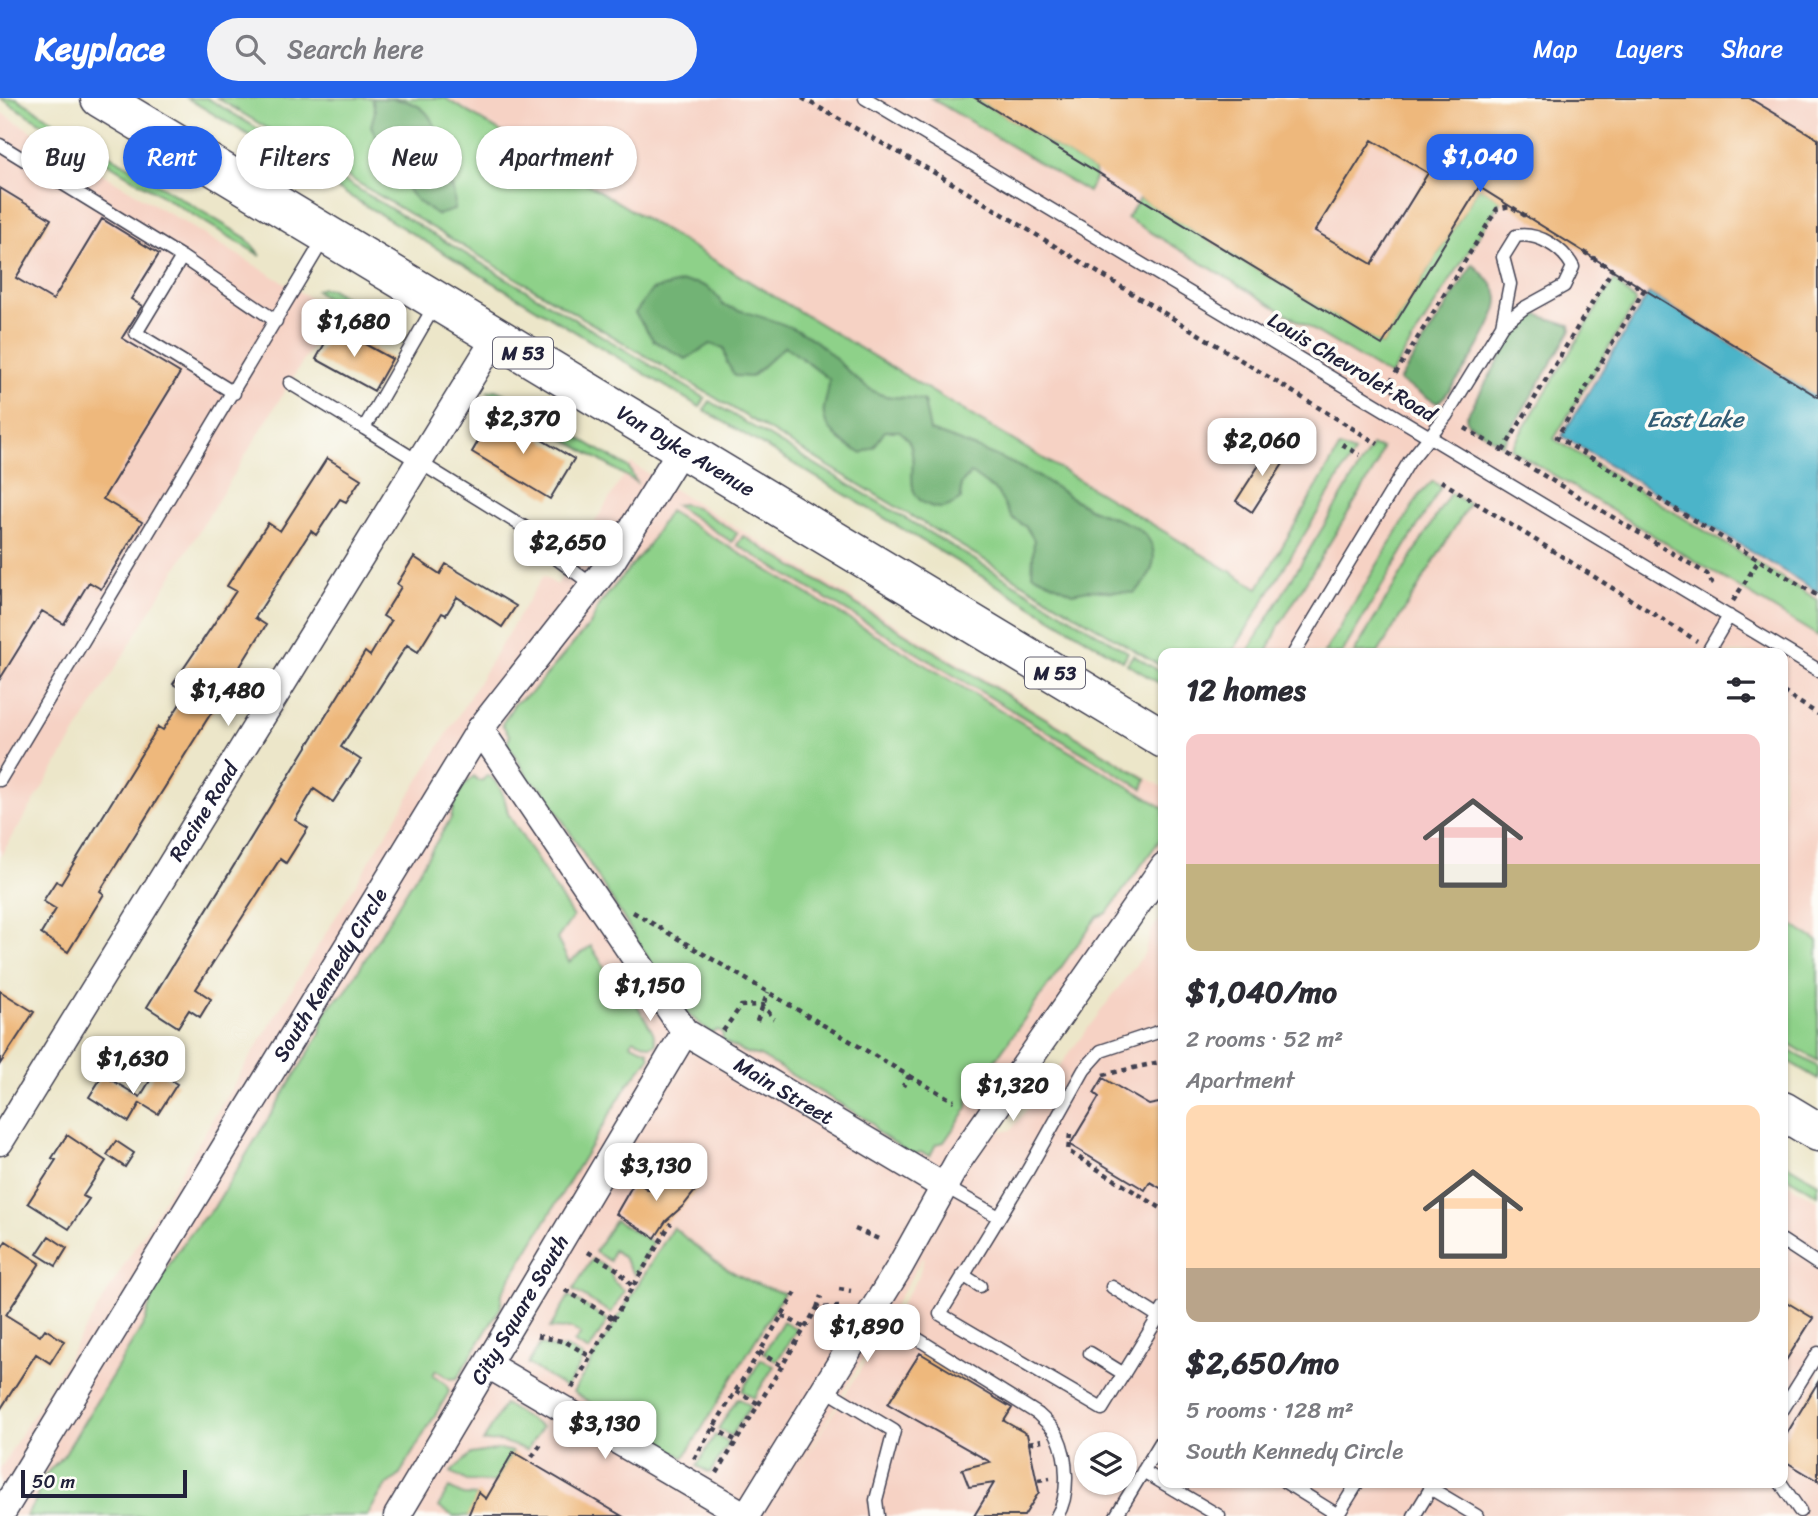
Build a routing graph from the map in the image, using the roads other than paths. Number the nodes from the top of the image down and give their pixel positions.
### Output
1 (100, 98) edge
2 (865, 98) edge
3 (0, 145) edge
4 (326, 235) junction
5 (182, 257) junction
6 (437, 302) junction
7 (276, 321) junction
8 (1502, 325) junction
9 (496, 337) junction
10 (290, 383) dead end
11 (234, 393) junction
12 (364, 428) junction
13 (1430, 436) junction
14 (682, 449) junction
15 (421, 463) junction
16 (594, 586) junction
17 (1730, 616) junction
18 (1297, 648) edge
19 (1710, 648) edge
20 (1782, 648) edge
21 (1788, 652) edge
22 (1818, 670) edge
23 (480, 729) junction
24 (1158, 735) edge
25 (0, 780) edge
26 (1158, 875) edge
27 (685, 1032) junction
28 (1158, 1032) edge
29 (1788, 1114) edge
30 (1818, 1132) edge
31 (0, 1142) edge
32 (943, 1186) junction
33 (999, 1217) junction
34 (1788, 1244) edge
35 (1818, 1264) edge
36 (963, 1275) junction
37 (980, 1286) dead end
38 (1112, 1287) dead end
39 (1158, 1310) edge
40 (873, 1311) junction
41 (1158, 1317) edge
42 (1090, 1353) dead end
43 (1818, 1353) edge
44 (488, 1365) junction
45 (1124, 1374) junction
46 (823, 1388) junction
47 (1788, 1401) edge
48 (1158, 1447) edge
49 (1143, 1471) junction
50 (1158, 1480) edge
51 (1172, 1488) edge
52 (1294, 1488) edge
53 (1354, 1488) edge
54 (1430, 1488) edge
55 (1436, 1488) edge
56 (1784, 1488) edge
57 (1802, 1514) edge
58 (1338, 1515) edge
59 (0, 1516) edge
60 (397, 1516) edge
61 (746, 1516) edge
62 (878, 1516) edge
63 (1057, 1516) edge
64 (1116, 1516) edge
65 (1219, 1516) edge
66 (1414, 1516) edge
67 (1477, 1516) edge

1 - 4 main road, Van Dyke Avenue / M 53
2 - 13 lane, Louis Chevrolet Road
3 - 5 lane
4 - 6 main road, Van Dyke Avenue / M 53
4 - 7 lane
5 - 7 lane
5 - 11 lane
6 - 9 main road, Van Dyke Avenue / M 53
6 - 12 lane
7 - 11 lane
8 - 8 lane
8 - 13 lane
9 - 14 main road, Van Dyke Avenue / M 53
9 - 15 street, Racine Road
10 - 12 lane
11 - 25 lane
12 - 15 lane
13 - 17 lane, Louis Chevrolet Road
13 - 18 lane
14 - 16 street, South Kennedy Circle
14 - 24 main road, Van Dyke Avenue / M 53
15 - 16 lane
15 - 31 street, Racine Road
16 - 23 street, South Kennedy Circle
17 - 19 lane
17 - 20 lane, Louis Chevrolet Road
21 - 22 lane, Louis Chevrolet Road
23 - 27 street, Main Street
23 - 59 street, South Kennedy Circle
26 - 32 street
27 - 32 street, Main Street
27 - 44 street, City Square South
28 - 33 lane
29 - 30 main road
32 - 33 lane
32 - 40 street
33 - 36 lane
34 - 35 lane
36 - 37 lane
36 - 45 lane
38 - 39 lane
40 - 46 street
40 - 63 lane
41 - 45 lane
42 - 45 lane
43 - 47 lane
44 - 60 street, City Square South
44 - 61 street
46 - 61 street
46 - 62 lane
48 - 49 lane
49 - 50 lane
49 - 64 lane
51 - 65 lane
52 - 58 lane
53 - 58 lane
54 - 66 lane
55 - 67 lane
56 - 57 lane

